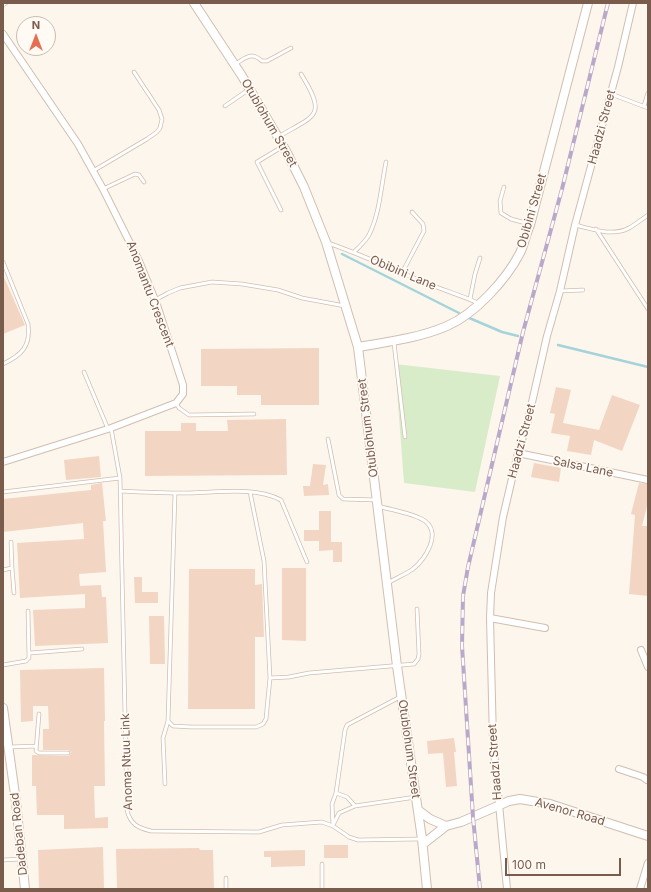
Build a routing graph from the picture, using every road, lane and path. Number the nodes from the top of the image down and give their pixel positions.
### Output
1 (194, 3) edge
2 (588, 3) edge
3 (633, 3) edge
4 (3, 34) edge
5 (291, 48) dead end
6 (235, 64) junction
7 (134, 72) dead end
8 (301, 74) dead end
9 (250, 89) junction
10 (648, 93) edge
11 (611, 94) junction
12 (225, 106) dead end
13 (644, 106) junction
14 (648, 108) edge
15 (278, 137) junction
16 (283, 146) junction
17 (386, 162) dead end
18 (93, 170) junction
19 (144, 182) dead end
20 (504, 187) dead end
21 (103, 189) junction
22 (281, 210) dead end
23 (412, 212) dead end
24 (648, 215) edge
25 (530, 225) junction
26 (575, 225) junction
27 (596, 229) junction
28 (326, 242) junction
29 (354, 252) junction
30 (480, 258) dead end
31 (3, 262) edge
32 (402, 273) junction
33 (583, 290) dead end
34 (560, 291) junction
35 (470, 299) junction
36 (155, 300) junction
37 (480, 303) junction
38 (346, 306) junction
39 (648, 309) edge
40 (394, 341) junction
41 (358, 347) junction
42 (3, 364) edge
43 (84, 372) dead end
44 (176, 403) junction
45 (254, 414) dead end
46 (110, 429) junction
47 (405, 437) dead end
48 (328, 439) dead end
49 (518, 453) junction
50 (3, 462) edge
51 (120, 478) junction
52 (648, 480) edge
53 (120, 491) junction
54 (3, 492) edge
55 (250, 492) junction
56 (175, 493) junction
57 (377, 503) junction
58 (11, 542) dead end
59 (307, 562) dead end
60 (12, 568) junction
61 (3, 570) edge
62 (387, 583) junction
63 (14, 593) dead end
64 (417, 609) dead end
65 (28, 611) dead end
66 (490, 618) junction
67 (545, 628) dead end
68 (82, 650) dead end
69 (642, 650) dead end
70 (30, 652) junction
71 (3, 665) edge
72 (397, 666) junction
73 (648, 666) edge
74 (270, 678) junction
75 (401, 696) junction
76 (3, 708) edge
77 (39, 714) dead end
78 (168, 721) junction
79 (36, 746) junction
80 (8, 747) junction
81 (68, 753) dead end
82 (619, 769) dead end
83 (648, 781) edge
84 (165, 784) dead end
85 (336, 793) junction
86 (416, 797) junction
87 (355, 806) junction
88 (498, 806) junction
89 (418, 810) junction
90 (333, 826) junction
91 (446, 826) junction
92 (648, 836) edge
93 (423, 841) junction
94 (22, 859) junction
95 (3, 860) edge
96 (648, 863) edge
97 (322, 864) dead end
98 (647, 873) edge
99 (226, 878) dead end
100 (25, 889) edge
101 (226, 889) edge
102 (322, 889) edge
103 (427, 889) edge
104 (507, 889) edge
105 (640, 889) edge

1 - 6 street, Otublohum Street
2 - 25 street, Obibini Street
3 - 11 street, Haadzi Street
4 - 18 street, Anomantu Crescent
5 - 6 lane
6 - 9 street, Otublohum Street
7 - 18 lane
8 - 15 lane
9 - 12 lane
9 - 15 street, Otublohum Street
10 - 13 lane
11 - 13 lane
11 - 26 street, Haadzi Street
13 - 14 lane
15 - 16 street, Otublohum Street
16 - 22 lane
16 - 28 street, Otublohum Street
17 - 29 lane
18 - 21 street, Anomantu Crescent
19 - 21 lane
20 - 25 lane
21 - 36 street, Anomantu Crescent
23 - 32 lane
24 - 27 lane
25 - 37 street, Obibini Street
26 - 27 lane
26 - 34 street, Haadzi Street
27 - 39 lane
28 - 29 lane, Obibini Lane
28 - 38 street, Otublohum Street
29 - 32 lane, Obibini Lane
30 - 35 lane
31 - 42 lane
32 - 35 lane, Obibini Lane
33 - 34 lane
34 - 49 street, Haadzi Street
35 - 37 lane, Obibini Lane
36 - 38 lane
36 - 44 street, Anomantu Crescent
37 - 40 street, Obibini Street
38 - 41 street, Otublohum Street
40 - 41 street, Obibini Street
40 - 47 lane
41 - 57 street, Otublohum Street
43 - 46 lane, Anoma Ntuu Link
44 - 45 lane
44 - 46 street
46 - 50 street
46 - 51 lane, Anoma Ntuu Link
48 - 57 lane
49 - 52 street, Salsa Lane
49 - 66 street, Haadzi Street
51 - 53 lane, Anoma Ntuu Link
51 - 54 lane
53 - 56 lane
53 - 90 lane, Anoma Ntuu Link
55 - 56 lane
55 - 59 lane
55 - 74 lane
56 - 78 lane
57 - 62 street, Otublohum Street
57 - 62 lane
58 - 60 lane
60 - 61 lane
60 - 63 lane
62 - 72 street, Otublohum Street
64 - 72 lane
65 - 70 lane
66 - 67 street
66 - 88 street, Haadzi Street
68 - 70 lane
69 - 73 street
70 - 71 lane
72 - 74 lane
72 - 75 street, Otublohum Street
74 - 78 lane
75 - 85 lane
75 - 86 street, Otublohum Street
76 - 80 street, Dadeban Road
77 - 79 lane
78 - 84 lane
79 - 80 lane
79 - 81 lane
80 - 94 street, Dadeban Road
82 - 83 street
85 - 87 lane
85 - 90 lane
86 - 87 lane
86 - 89 street, Otublohum Street
87 - 90 lane
88 - 91 street, Avenor Road
88 - 92 street, Avenor Road
88 - 104 street, Haadzi Street
89 - 91 street
89 - 93 street, Otublohum Street
90 - 93 lane, Anoma Ntuu Link
91 - 93 street, Avenor Road
93 - 103 street, Otublohum Street
94 - 95 lane
94 - 100 street, Dadeban Road
96 - 98 street
97 - 102 lane
98 - 105 street
99 - 101 lane

